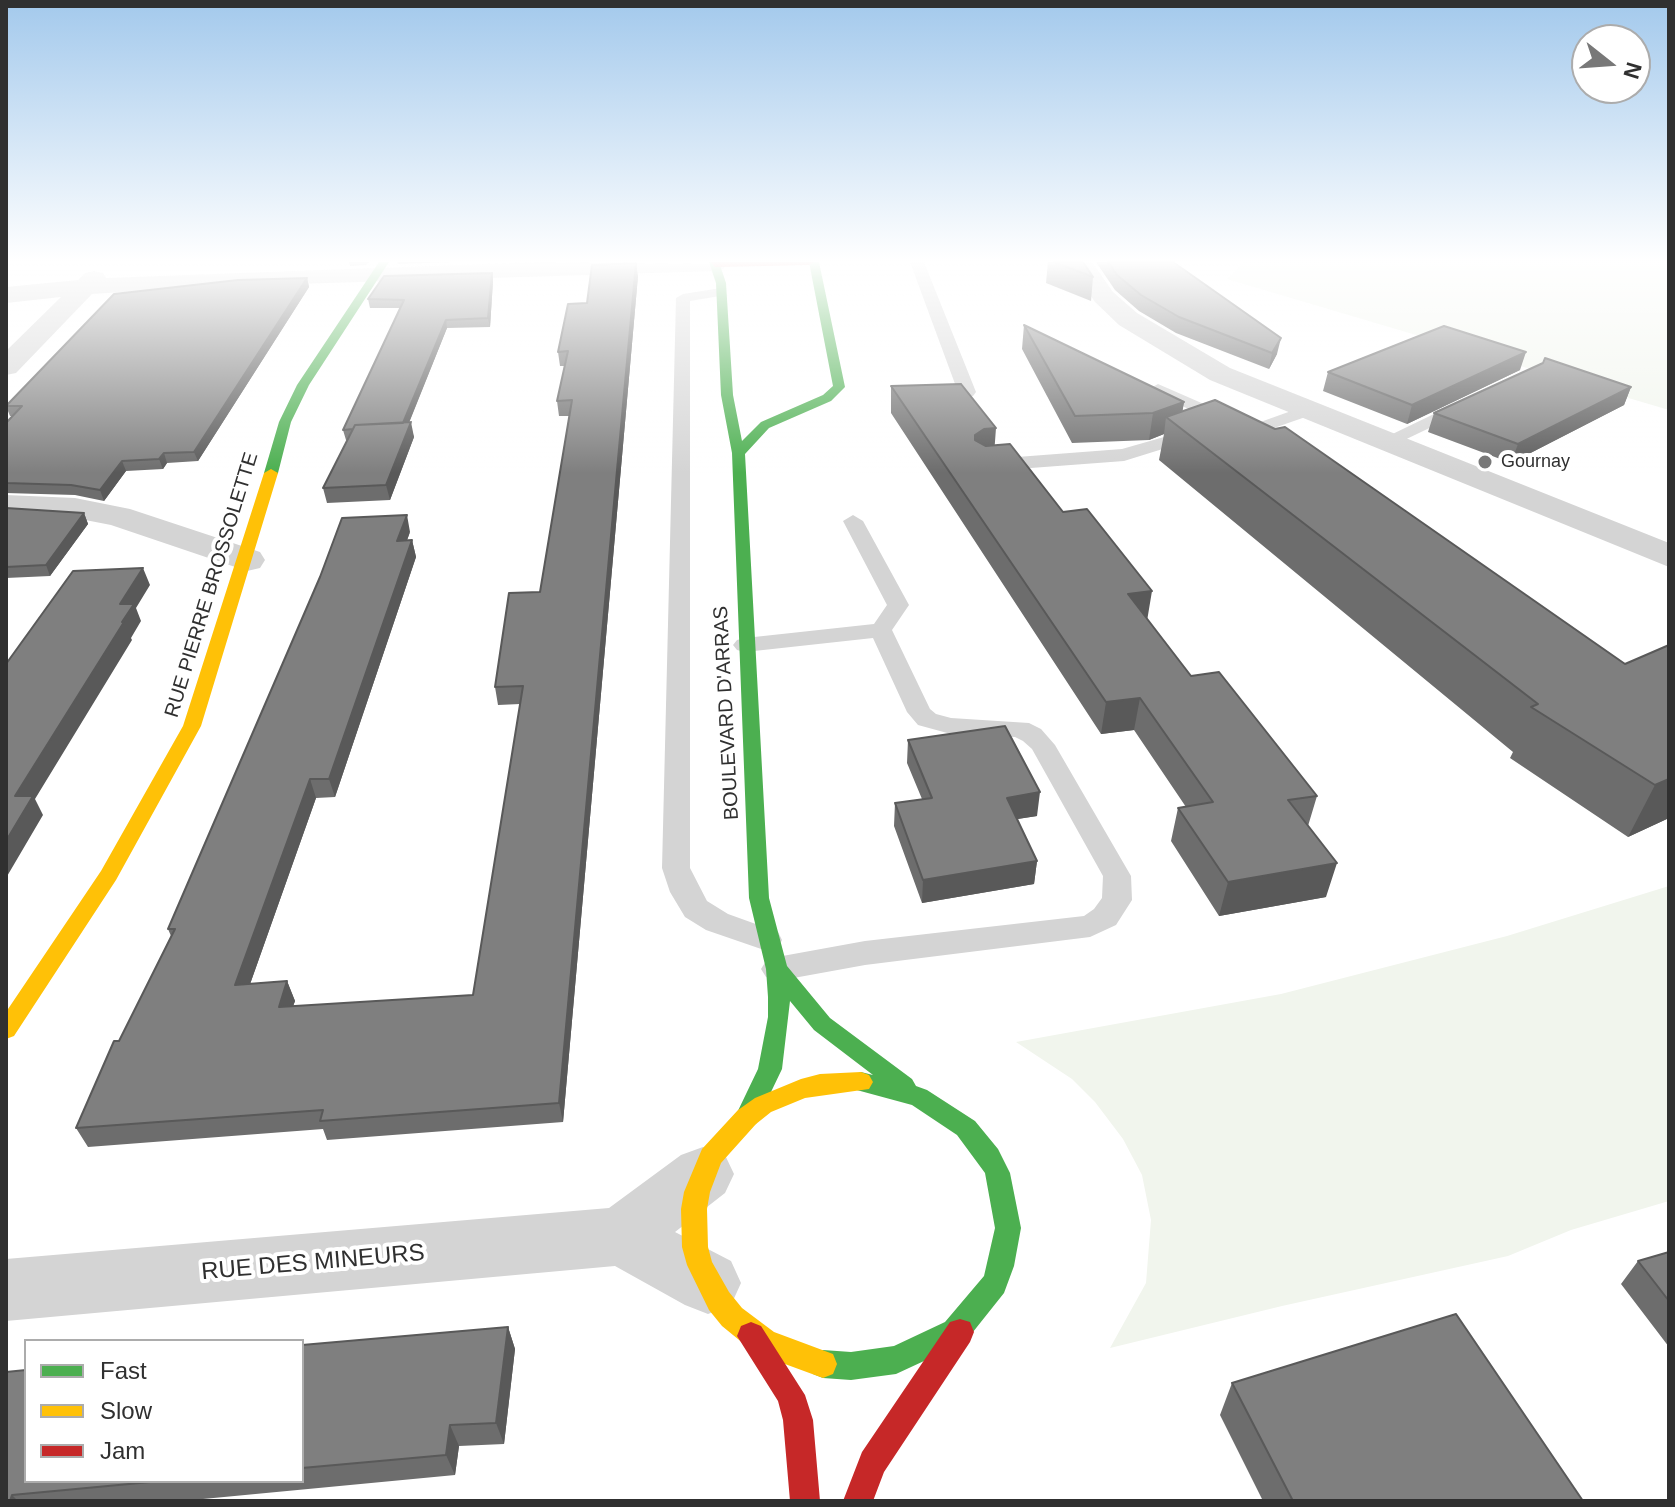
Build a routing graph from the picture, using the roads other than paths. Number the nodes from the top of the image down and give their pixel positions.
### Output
1 (40, 332) edge
2 (339, 332) edge
3 (683, 332) edge
4 (723, 332) edge
5 (828, 332) edge
6 (944, 332) edge
7 (1149, 332) edge
8 (6, 367) edge
9 (1158, 389) edge
10 (967, 392) edge
11 (727, 395) junction
12 (1474, 399) edge
13 (811, 404) junction
14 (1308, 410) junction
15 (1228, 421) junction
16 (1387, 441) junction
17 (738, 453) junction
18 (984, 465) edge
19 (6, 505) edge
20 (853, 521) dead end
21 (1669, 556) edge
22 (247, 560) junction
23 (881, 630) junction
24 (745, 645) junction
25 (767, 940) junction
26 (777, 969) junction
27 (6, 1030) edge
28 (919, 1097) junction
29 (747, 1117) junction
30 (703, 1174) junction
31 (621, 1236) junction
32 (708, 1283) junction
33 (6, 1290) edge
34 (970, 1317) junction
35 (748, 1331) junction
36 (805, 1501) edge
37 (858, 1501) edge

1 - 8 street
2 - 22 street, RUE PIERRE BROSSOLETTE
3 - 25 lane
4 - 11 street, BOULEVARD D'ARRAS
5 - 13 street
6 - 10 lane
7 - 14 street
9 - 15 lane
11 - 13 street
11 - 17 street, BOULEVARD D'ARRAS
12 - 16 lane
13 - 17 street
14 - 15 lane
14 - 16 street
15 - 18 lane
16 - 21 street
17 - 24 street, BOULEVARD D'ARRAS
19 - 22 street
20 - 23 lane
22 - 27 street, RUE PIERRE BROSSOLETTE
23 - 24 lane
23 - 26 lane
24 - 25 street, BOULEVARD D'ARRAS
25 - 26 street, BOULEVARD D'ARRAS
26 - 28 street, BOULEVARD D'ARRAS
26 - 29 street, BOULEVARD D'ARRAS
28 - 29 street
28 - 34 street
29 - 30 street
30 - 31 street
30 - 32 street
31 - 32 street
31 - 33 street, RUE DES MINEURS
32 - 35 street
34 - 35 street
34 - 37 street
35 - 36 street

